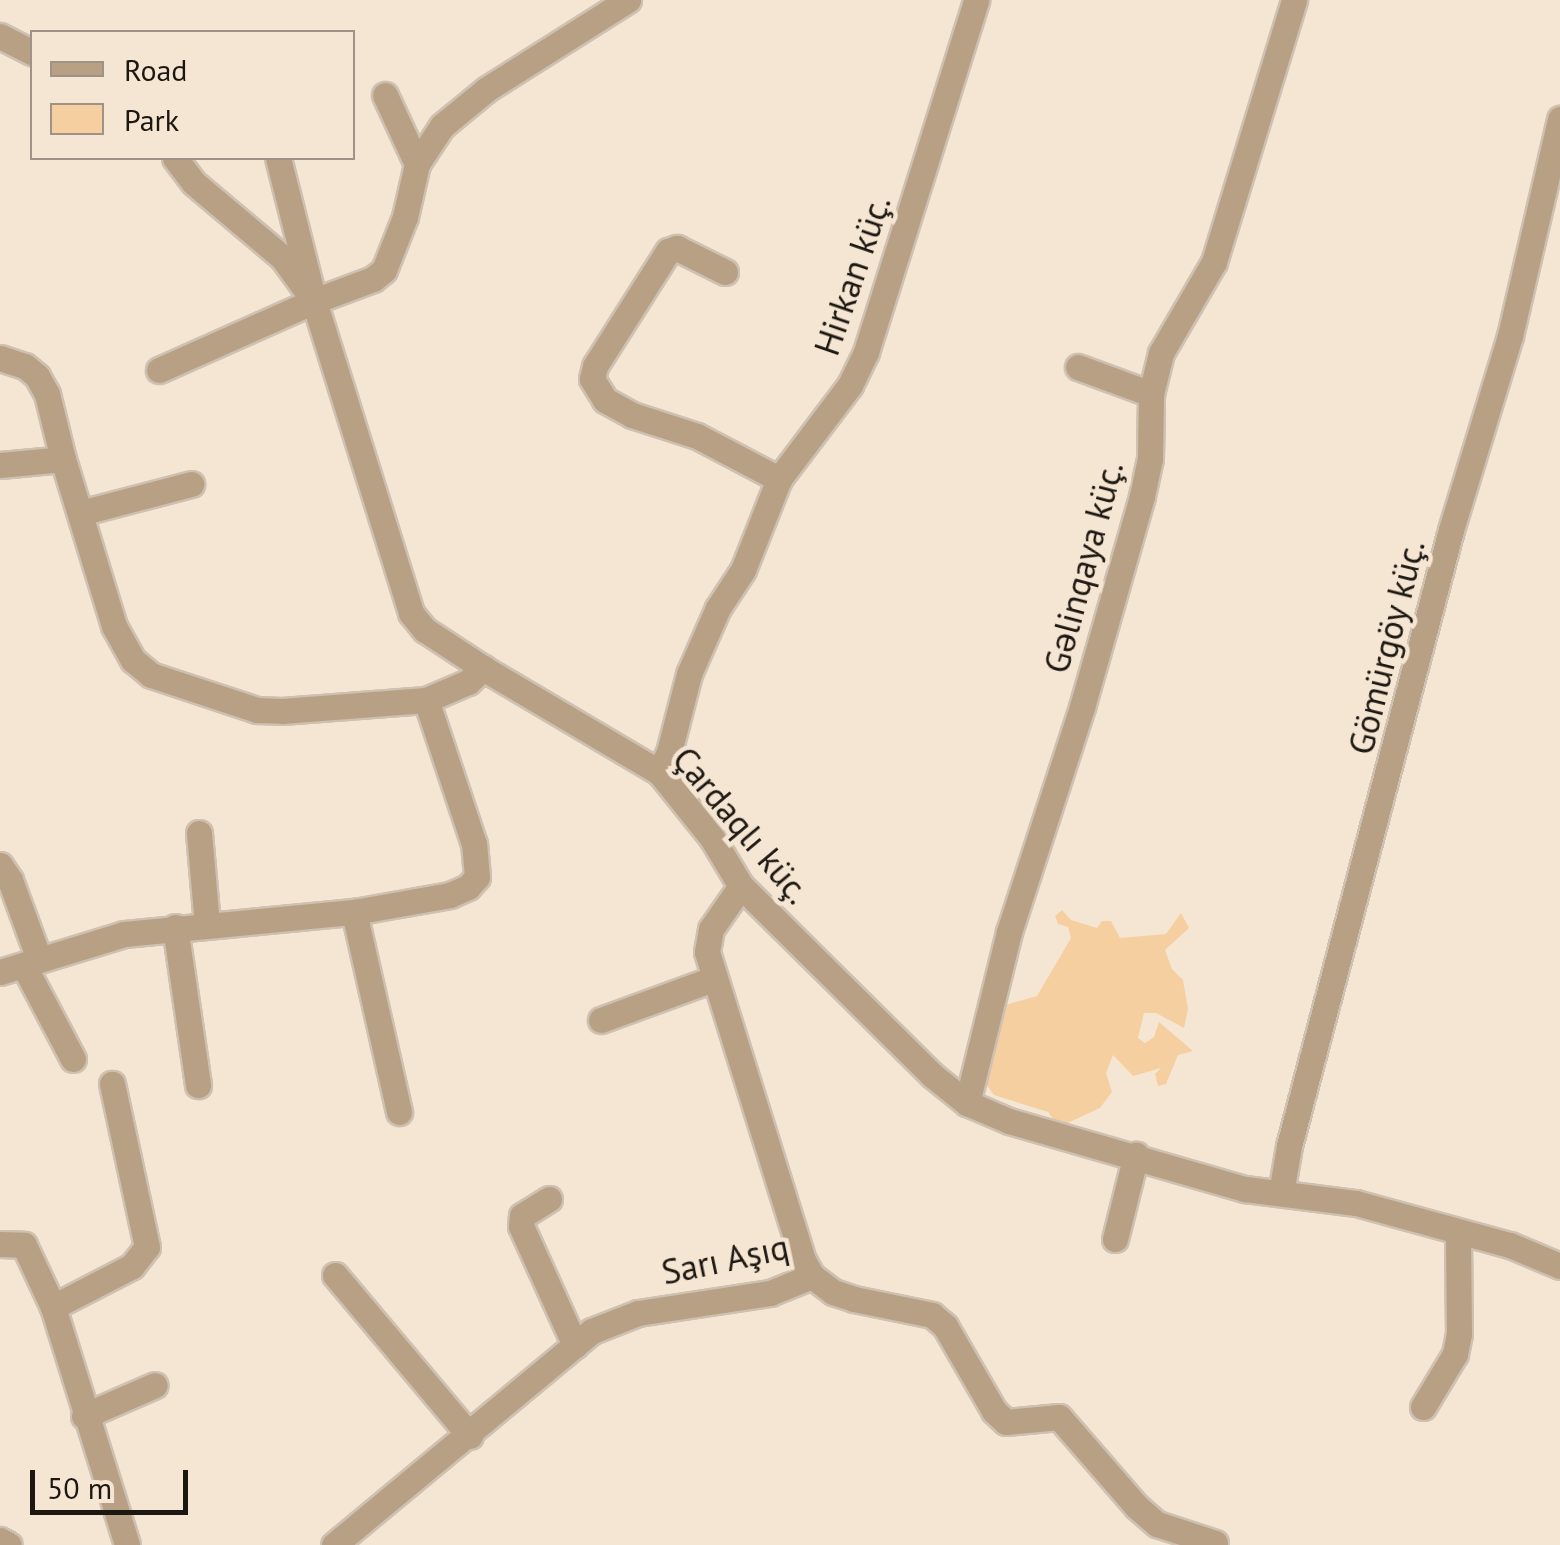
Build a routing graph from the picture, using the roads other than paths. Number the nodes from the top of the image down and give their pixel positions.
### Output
1 (628, 0) edge
2 (976, 0) edge
3 (1294, 0) edge
4 (0, 36) edge
5 (30, 51) edge
6 (384, 95) dead end
7 (1560, 119) edge
8 (177, 160) edge
9 (279, 160) edge
10 (417, 164) junction
11 (725, 272) dead end
12 (314, 301) junction
13 (0, 358) edge
14 (1078, 367) dead end
15 (159, 370) dead end
16 (1151, 394) junction
17 (63, 459) junction
18 (0, 465) edge
19 (779, 479) junction
20 (192, 484) dead end
21 (80, 513) junction
22 (483, 668) junction
23 (426, 700) junction
24 (659, 772) junction
25 (199, 832) dead end
26 (0, 865) edge
27 (741, 886) junction
28 (354, 912) junction
29 (207, 925) junction
30 (175, 928) junction
31 (21, 966) edge
32 (713, 980) junction
33 (602, 1020) dead end
34 (74, 1060) dead end
35 (112, 1084) dead end
36 (198, 1085) dead end
37 (967, 1103) junction
38 (399, 1112) dead end
39 (1136, 1155) junction
40 (1281, 1192) junction
41 (548, 1199) dead end
42 (1458, 1234) junction
43 (1115, 1239) dead end
44 (0, 1244) edge
45 (1560, 1266) edge
46 (335, 1275) dead end
47 (812, 1276) junction
48 (54, 1307) junction
49 (575, 1345) junction
50 (155, 1385) dead end
51 (1423, 1407) dead end
52 (84, 1416) junction
53 (470, 1436) junction
54 (0, 1540) edge
55 (1215, 1543) edge
56 (9, 1545) edge
57 (127, 1545) edge
58 (334, 1545) edge

1 - 10 street
2 - 19 street, Hirkan küç.
3 - 16 street, Gəlinqaya küç.
4 - 5 street
6 - 10 street
7 - 40 street, Gömürgöy küç.
8 - 12 street, Çardaqlı küç.
9 - 12 street
10 - 12 street
11 - 19 street
12 - 15 street
12 - 22 street, Çardaqlı küç.
13 - 17 street
14 - 16 street
16 - 37 street, Gəlinqaya küç.
17 - 18 street
17 - 21 street
19 - 24 street, Hirkan küç.
20 - 21 street
21 - 23 street
22 - 23 street
22 - 24 street, Çardaqlı küç.
23 - 28 street
24 - 27 street, Çardaqlı küç.
25 - 29 street
26 - 31 street
27 - 32 street
27 - 37 street, Çardaqlı küç.
28 - 29 street
28 - 38 street
29 - 30 street
30 - 31 street
30 - 36 street
31 - 34 street
32 - 33 street
32 - 47 street
35 - 48 street
37 - 39 street, Çardaqlı küç.
39 - 40 street, Çardaqlı küç.
39 - 43 street
40 - 42 street, Çardaqlı küç.
41 - 49 street
42 - 45 street, Çardaqlı küç.
42 - 51 street
44 - 48 street
46 - 53 street
47 - 49 street, Sarı Aşıq
47 - 55 street, Sarı Aşıq
48 - 52 street
49 - 53 street, Sarı Aşıq
50 - 52 street
52 - 57 street
53 - 58 street, Sarı Aşıq
54 - 56 street

